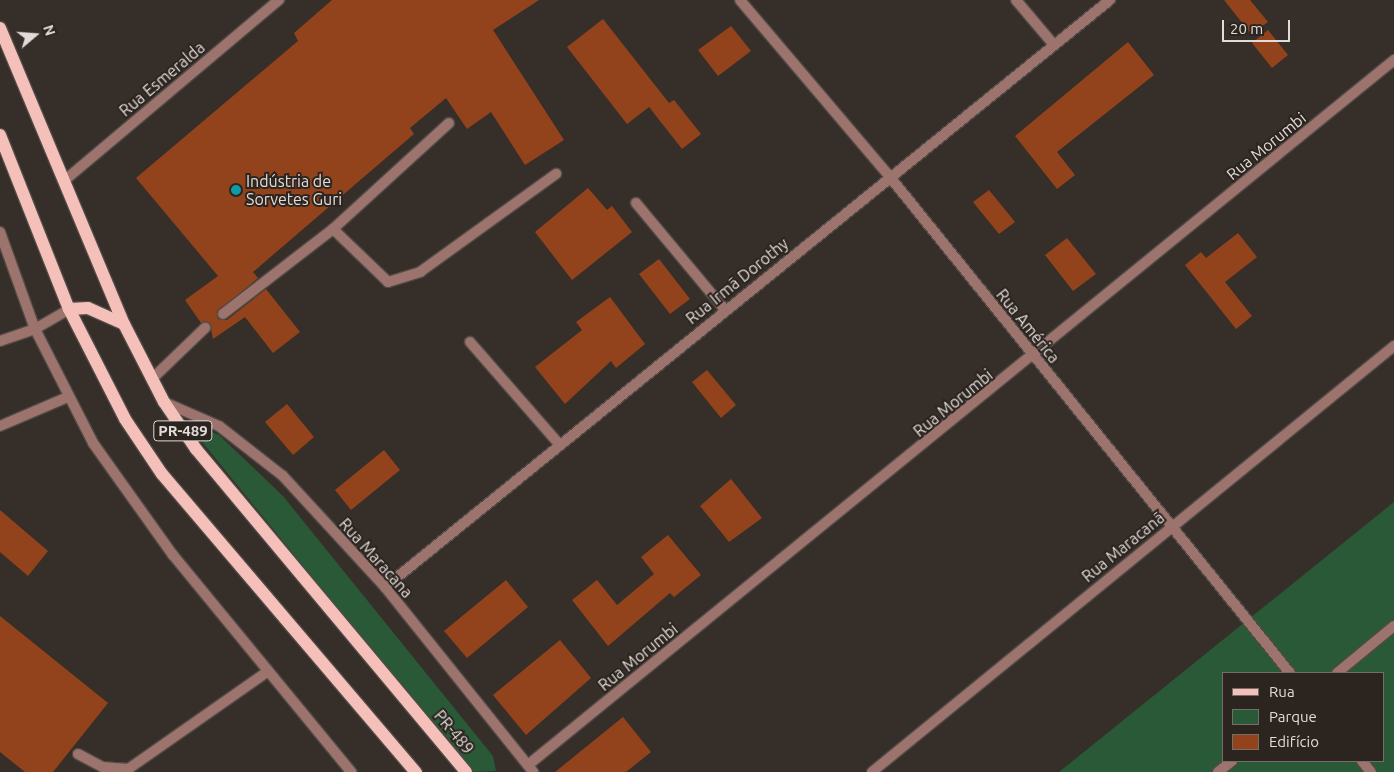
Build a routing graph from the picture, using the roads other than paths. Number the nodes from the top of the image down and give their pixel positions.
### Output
1 (279, 0) edge
2 (740, 0) edge
3 (1016, 0) edge
4 (1110, 0) edge
5 (0, 28) edge
6 (1054, 46) junction
7 (1394, 60) edge
8 (449, 123) dead end
9 (0, 135) edge
10 (556, 174) dead end
11 (890, 177) junction
12 (65, 180) junction
13 (636, 204) dead end
14 (333, 229) junction
15 (0, 232) edge
16 (69, 309) junction
17 (725, 310) junction
18 (223, 314) dead end
19 (124, 324) junction
20 (205, 328) dead end
21 (35, 329) junction
22 (0, 341) edge
23 (470, 342) dead end
24 (1394, 346) edge
25 (1034, 357) junction
26 (152, 379) junction
27 (68, 397) junction
28 (164, 402) junction
29 (0, 426) edge
30 (560, 445) junction
31 (1171, 527) junction
32 (385, 588) junction
33 (1394, 626) edge
34 (268, 671) junction
35 (1289, 672) edge
36 (1338, 672) edge
37 (78, 754) dead end
38 (1231, 762) edge
39 (1363, 762) edge
40 (530, 768) edge
41 (127, 770) edge
42 (351, 772) edge
43 (416, 772) edge
44 (466, 772) edge
45 (872, 772) edge
46 (1218, 772) edge
47 (1371, 772) edge

1 - 12 street, Rua Esmeralda
2 - 11 street, Rua América
3 - 6 street
4 - 6 street, Rua Irmã Dorothy
5 - 12 main road, PR-489 / PR-489
6 - 11 street, Rua Irmã Dorothy
7 - 25 street, Rua Morumbi
8 - 14 street
9 - 16 main road, PR-489 / PR-489
10 - 14 street
11 - 17 street, Rua Irmã Dorothy
11 - 25 street, Rua América
12 - 19 main road, PR-489 / PR-489
13 - 17 street
14 - 18 street
15 - 21 street
16 - 19 main road
16 - 21 street
16 - 43 main road, PR-489 / PR-489
17 - 30 street, Rua Irmã Dorothy
19 - 26 main road, PR-489 / PR-489
20 - 26 street
21 - 22 street
21 - 27 street
23 - 30 street
24 - 31 street, Rua Maracanã
25 - 31 street, Rua América
25 - 40 street, Rua Morumbi
26 - 28 main road, PR-489 / PR-489
27 - 29 street
27 - 34 street
28 - 32 street, Rua Maracana
28 - 44 main road, PR-489 / PR-489
30 - 32 street, Rua Irmã Dorothy
31 - 35 street, Rua América
31 - 45 street, Rua Maracanã
32 - 40 street, Rua Maracana
33 - 36 street
34 - 41 street
34 - 42 street
37 - 41 street
38 - 46 street
39 - 47 street

